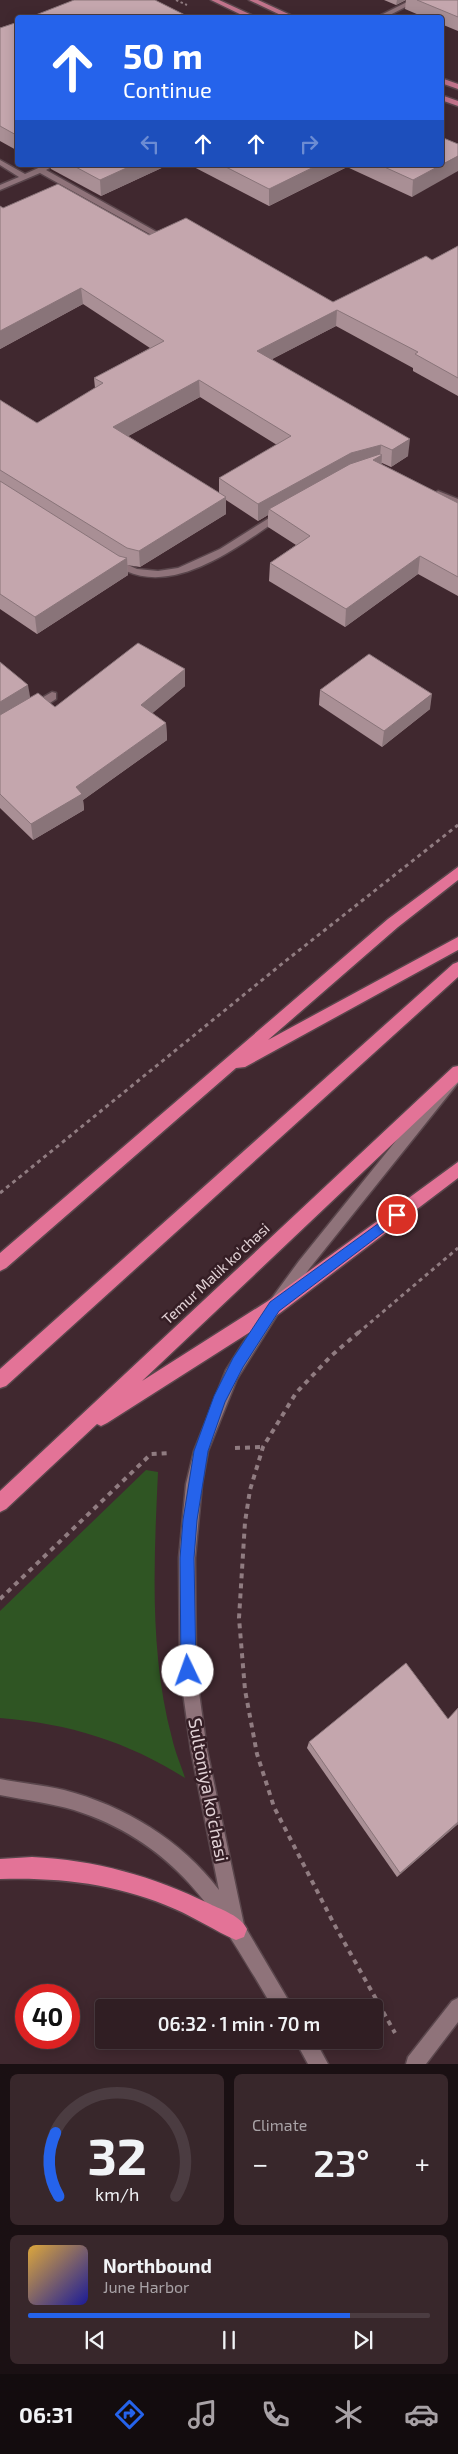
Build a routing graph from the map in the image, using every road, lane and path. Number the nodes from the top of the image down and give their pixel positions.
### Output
1 (214, 0) edge
2 (252, 0) edge
3 (416, 0) edge
4 (248, 15) edge
5 (287, 15) edge
6 (384, 15) edge
7 (444, 81) edge
8 (458, 87) edge
9 (444, 98) edge
10 (458, 104) edge
11 (0, 162) edge
12 (47, 167) edge
13 (40, 170) junction
14 (25, 176) junction
15 (0, 188) edge
16 (160, 236) edge
17 (432, 491) edge
18 (458, 503) edge
19 (290, 508) edge
20 (107, 558) edge
21 (52, 696) dead end
22 (22, 714) edge
23 (458, 825) edge
24 (458, 872) edge
25 (458, 943) edge
26 (458, 968) edge
27 (458, 1073) edge
28 (214, 1078) junction
29 (458, 1169) edge
30 (0, 1193) edge
31 (458, 1248) edge
32 (0, 1263) edge
33 (274, 1306) junction
34 (0, 1380) edge
35 (70, 1437) junction
36 (263, 1446) junction
37 (201, 1451) junction
38 (0, 1503) edge
39 (0, 1599) edge
40 (0, 1788) edge
41 (0, 1869) edge
42 (236, 1929) junction
43 (279, 1999) edge
44 (458, 2007) edge
45 (399, 2039) dead end
46 (310, 2049) edge
47 (319, 2064) edge
48 (415, 2064) edge

1 - 4 main road
2 - 5 main road
3 - 6 street
7 - 8 main road
9 - 10 main road
11 - 14 street
12 - 13 street
13 - 14 street
13 - 16 street
14 - 15 street
17 - 18 street
19 - 20 street
21 - 22 street
23 - 30 path
24 - 28 highway
25 - 28 highway
26 - 34 highway
27 - 33 street, Sultoniya ko'chasi
27 - 35 highway, Temur Malik ko'chasi
28 - 32 highway
29 - 33 highway
31 - 36 path
33 - 35 highway
33 - 37 street, Sultoniya ko'chasi
35 - 38 highway, Temur Malik ko'chasi
36 - 37 path
36 - 45 path
37 - 39 path
37 - 42 street, Sultoniya ko'chasi
40 - 42 street, Sultoniya ko'chasi
41 - 42 highway
42 - 43 street, Sultoniya ko'chasi
44 - 48 street
46 - 47 street

